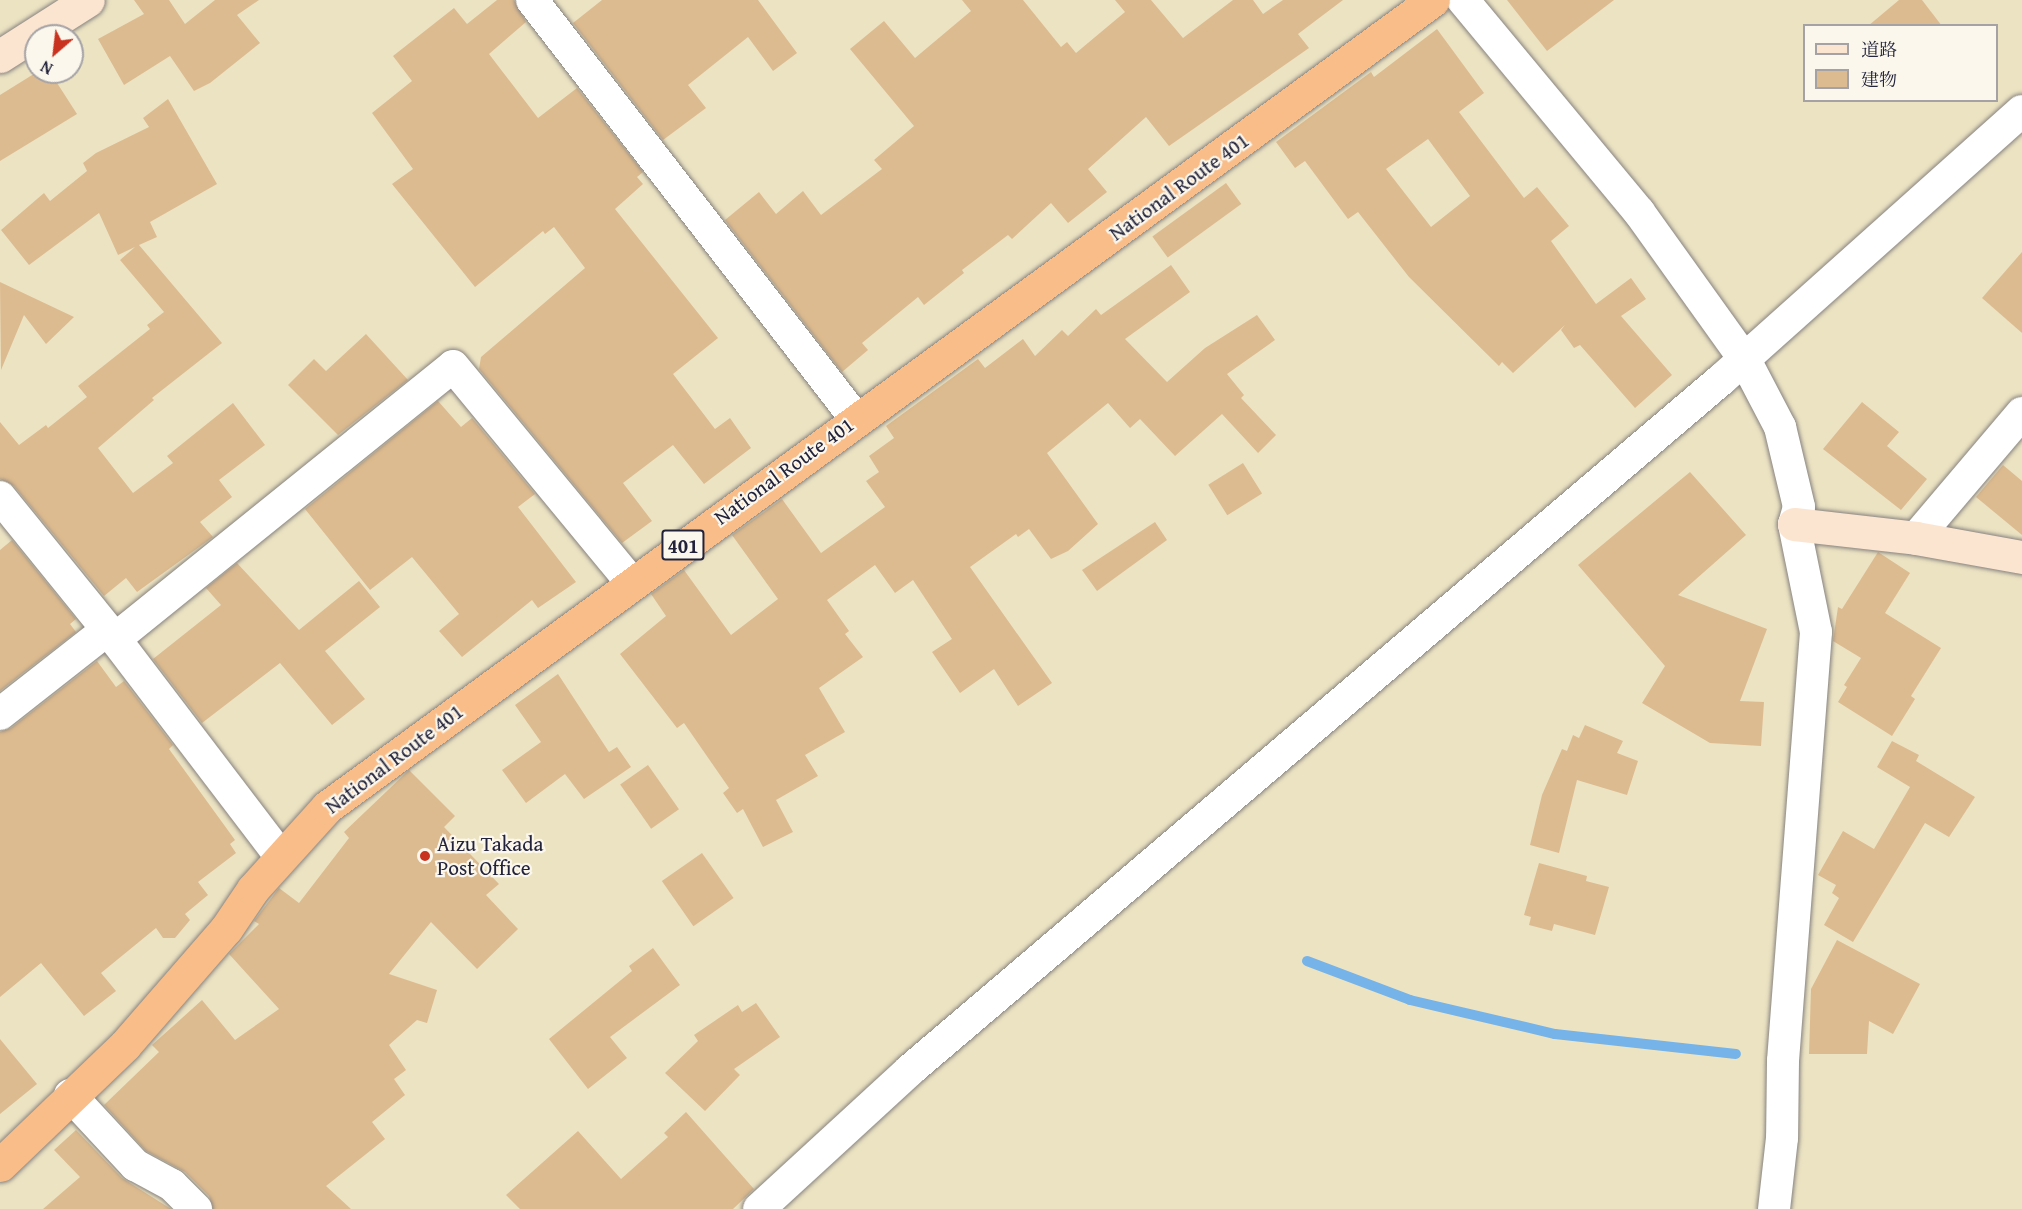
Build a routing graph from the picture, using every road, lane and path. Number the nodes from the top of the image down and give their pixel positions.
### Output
1 (88, 0) edge
2 (532, 0) edge
3 (1434, 0) edge
4 (1463, 0) edge
5 (0, 56) edge
6 (2022, 111) edge
7 (1745, 360) junction
8 (2022, 413) edge
9 (856, 419) junction
10 (0, 497) edge
11 (1794, 524) junction
12 (1916, 538) junction
13 (2022, 557) edge
14 (632, 583) junction
15 (111, 634) junction
16 (0, 714) edge
17 (281, 857) junction
18 (70, 1095) junction
19 (0, 1166) edge
20 (195, 1209) edge
21 (759, 1209) edge
22 (1773, 1209) edge

1 - 5 street
2 - 9 street
3 - 9 highway, National Route 401 / 401
4 - 7 street
6 - 7 street
7 - 11 street
7 - 21 street
8 - 12 street
9 - 14 highway, National Route 401 / 401
10 - 15 street
11 - 12 street
11 - 22 street
12 - 13 street
14 - 15 street
14 - 17 highway, National Route 401 / 401
15 - 16 street
15 - 17 street
17 - 18 highway, National Route 401 / 401
18 - 19 highway, National Route 401 / 401
18 - 20 street

